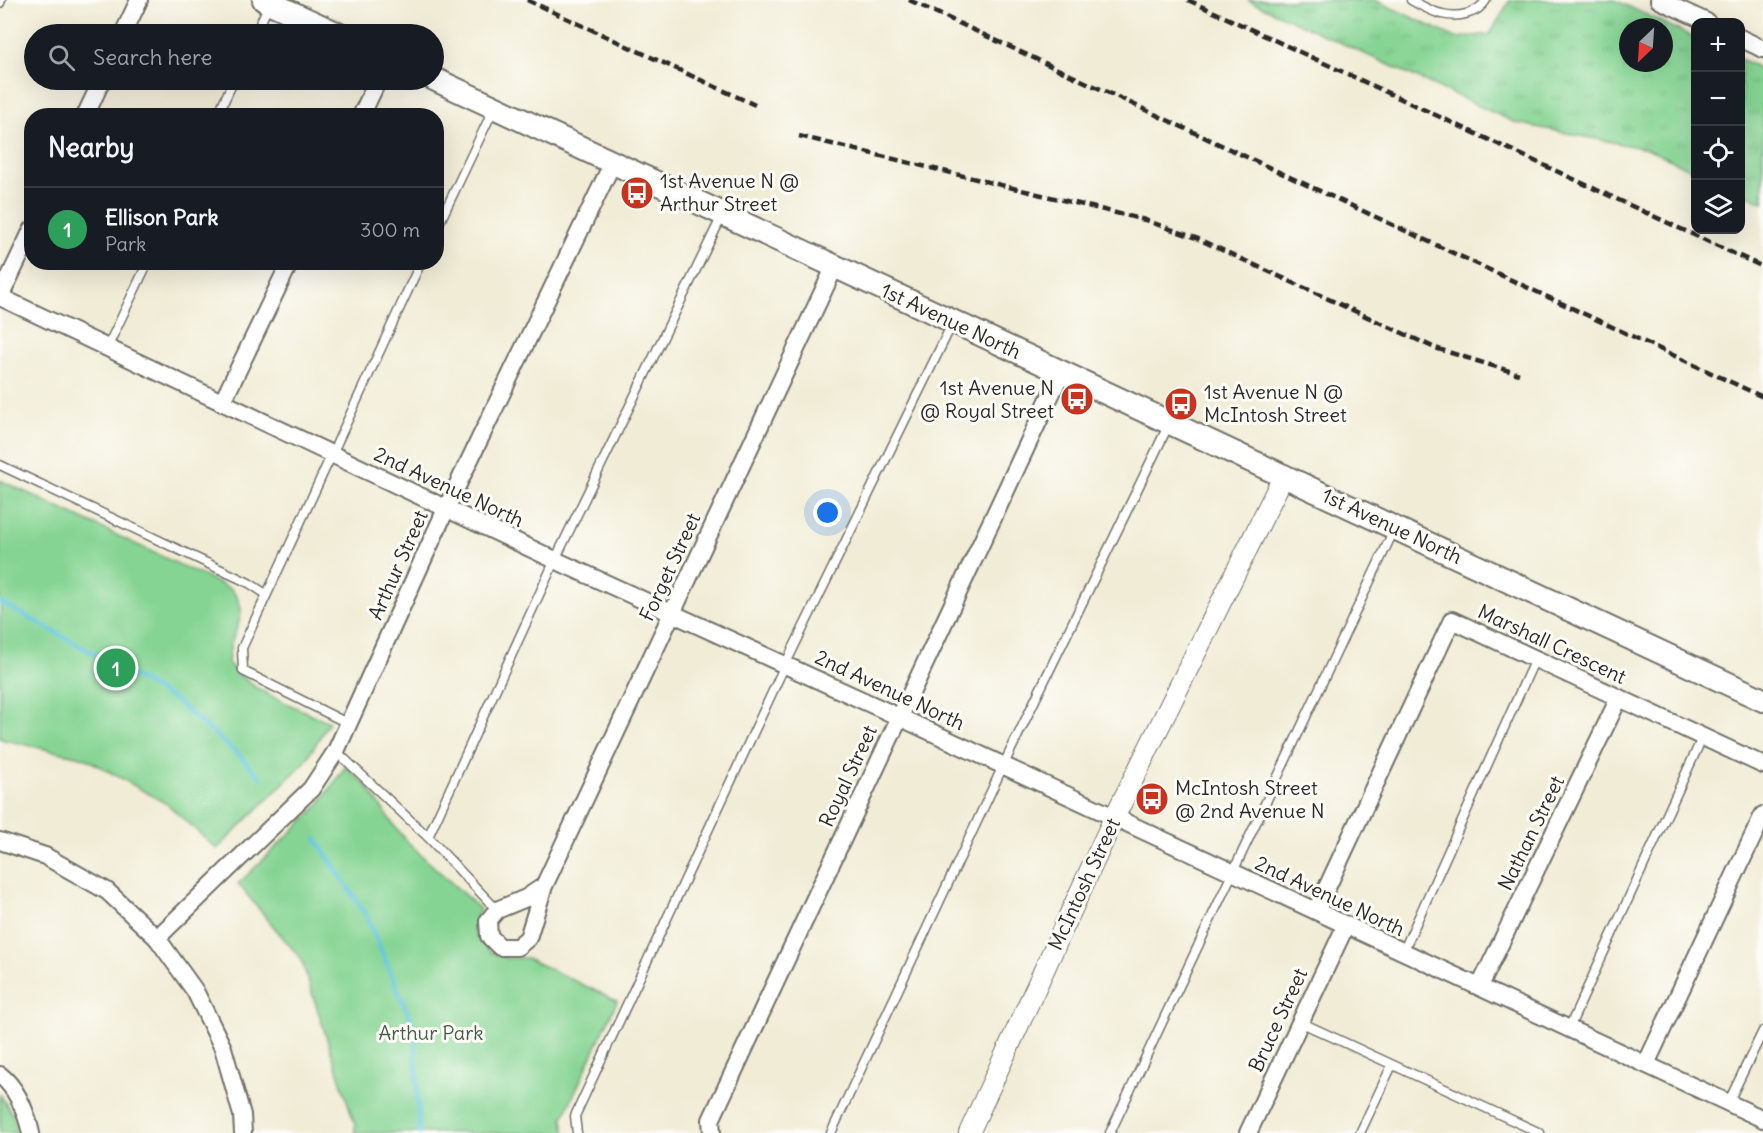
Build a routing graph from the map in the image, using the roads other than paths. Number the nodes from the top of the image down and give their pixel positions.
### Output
1 (139, 0) edge
2 (1411, 0) edge
3 (1486, 0) edge
4 (1659, 0) edge
5 (267, 1) edge
6 (1698, 18) edge
7 (128, 24) edge
8 (259, 24) edge
9 (316, 24) edge
10 (1745, 41) edge
11 (1763, 49) edge
12 (444, 84) edge
13 (97, 90) edge
14 (229, 90) edge
15 (373, 90) edge
16 (89, 108) edge
17 (221, 108) edge
18 (365, 108) edge
19 (494, 108) junction
20 (613, 162) junction
21 (444, 213) edge
22 (724, 213) junction
23 (24, 247) edge
24 (835, 266) junction
25 (144, 270) edge
26 (286, 270) edge
27 (417, 270) edge
28 (0, 297) edge
29 (953, 321) junction
30 (107, 348) junction
31 (1061, 373) junction
32 (222, 403) junction
33 (1170, 422) junction
34 (331, 454) junction
35 (0, 465) edge
36 (1284, 475) junction
37 (446, 509) junction
38 (1396, 527) junction
39 (555, 560) junction
40 (266, 594) junction
41 (672, 612) junction
42 (1535, 659) junction
43 (785, 665) junction
44 (1619, 698) junction
45 (1763, 700) edge
46 (899, 717) junction
47 (350, 724) junction
48 (1703, 736) junction
49 (336, 751) junction
50 (1763, 765) edge
51 (1004, 766) junction
52 (1763, 815) edge
53 (1114, 819) junction
54 (428, 837) junction
55 (0, 841) edge
56 (1232, 873) junction
57 (544, 886) junction
58 (497, 910) junction
59 (1316, 911) junction
60 (1346, 925) junction
61 (157, 938) junction
62 (1402, 952) junction
63 (1480, 986) junction
64 (1300, 1022) junction
65 (1569, 1028) junction
66 (1763, 1031) edge
67 (1646, 1064) junction
68 (1392, 1065) junction
69 (0, 1075) edge
70 (1728, 1103) junction
71 (1763, 1119) edge
72 (31, 1133) edge
73 (243, 1133) edge
74 (578, 1133) edge
75 (712, 1133) edge
76 (831, 1133) edge
77 (969, 1133) edge
78 (1110, 1133) edge
79 (1248, 1133) edge
80 (1360, 1133) edge
81 (1540, 1133) edge

1 - 7 street
2 - 3 lane
4 - 6 street
5 - 8 lane
5 - 9 main road
10 - 11 street
12 - 19 main road, 1st Avenue North
13 - 16 street
14 - 17 lane
15 - 18 street
19 - 20 main road, 1st Avenue North
19 - 21 lane
20 - 22 main road, 1st Avenue North
20 - 37 street, Arthur Street
22 - 24 main road, 1st Avenue North
22 - 39 lane
23 - 28 street
24 - 29 main road, 1st Avenue North
24 - 41 street, Forget Street
25 - 30 lane
26 - 32 street
27 - 34 lane
28 - 30 street, 2nd Avenue North
29 - 31 main road, 1st Avenue North
29 - 43 lane
30 - 32 street, 2nd Avenue North
31 - 33 main road, 1st Avenue North
31 - 46 street, Royal Street
32 - 34 street, 2nd Avenue North
33 - 36 main road, 1st Avenue North
33 - 51 lane
34 - 37 street, 2nd Avenue North
34 - 40 lane
35 - 40 lane
36 - 38 main road, 1st Avenue North
36 - 53 street, McIntosh Street
37 - 39 street, 2nd Avenue North
37 - 47 street, Arthur Street
38 - 45 main road, 1st Avenue North
38 - 56 lane
39 - 41 street, 2nd Avenue North
39 - 54 lane
40 - 47 lane
41 - 43 street, 2nd Avenue North
41 - 57 street, Forget Street
42 - 44 street, Marshall Crescent
42 - 59 street, Marshall Crescent
42 - 62 lane
43 - 46 street, 2nd Avenue North
43 - 74 lane
44 - 48 street, Marshall Crescent
44 - 63 street, Nathan Street
46 - 51 street, 2nd Avenue North
46 - 75 street, Royal Street
47 - 49 street, Arthur Street
48 - 50 street, Marshall Crescent
48 - 65 lane
49 - 54 lane
49 - 61 street, Arthur Street
51 - 53 street, 2nd Avenue North
51 - 76 lane
52 - 67 street
53 - 56 street, 2nd Avenue North
53 - 77 street, McIntosh Street
54 - 58 lane
55 - 61 street
56 - 59 street, 2nd Avenue North
56 - 78 lane
57 - 58 street
57 - 58 street, Forget Street
59 - 60 street, 2nd Avenue North
60 - 62 street, 2nd Avenue North
60 - 64 street, Bruce Street
61 - 73 street
62 - 63 street, 2nd Avenue North
63 - 65 street, 2nd Avenue North
64 - 68 lane
64 - 79 street, Bruce Street
65 - 67 street, 2nd Avenue North
66 - 70 lane
67 - 70 street, 2nd Avenue North
68 - 80 lane
68 - 81 lane
69 - 72 street
70 - 71 street, 2nd Avenue North

